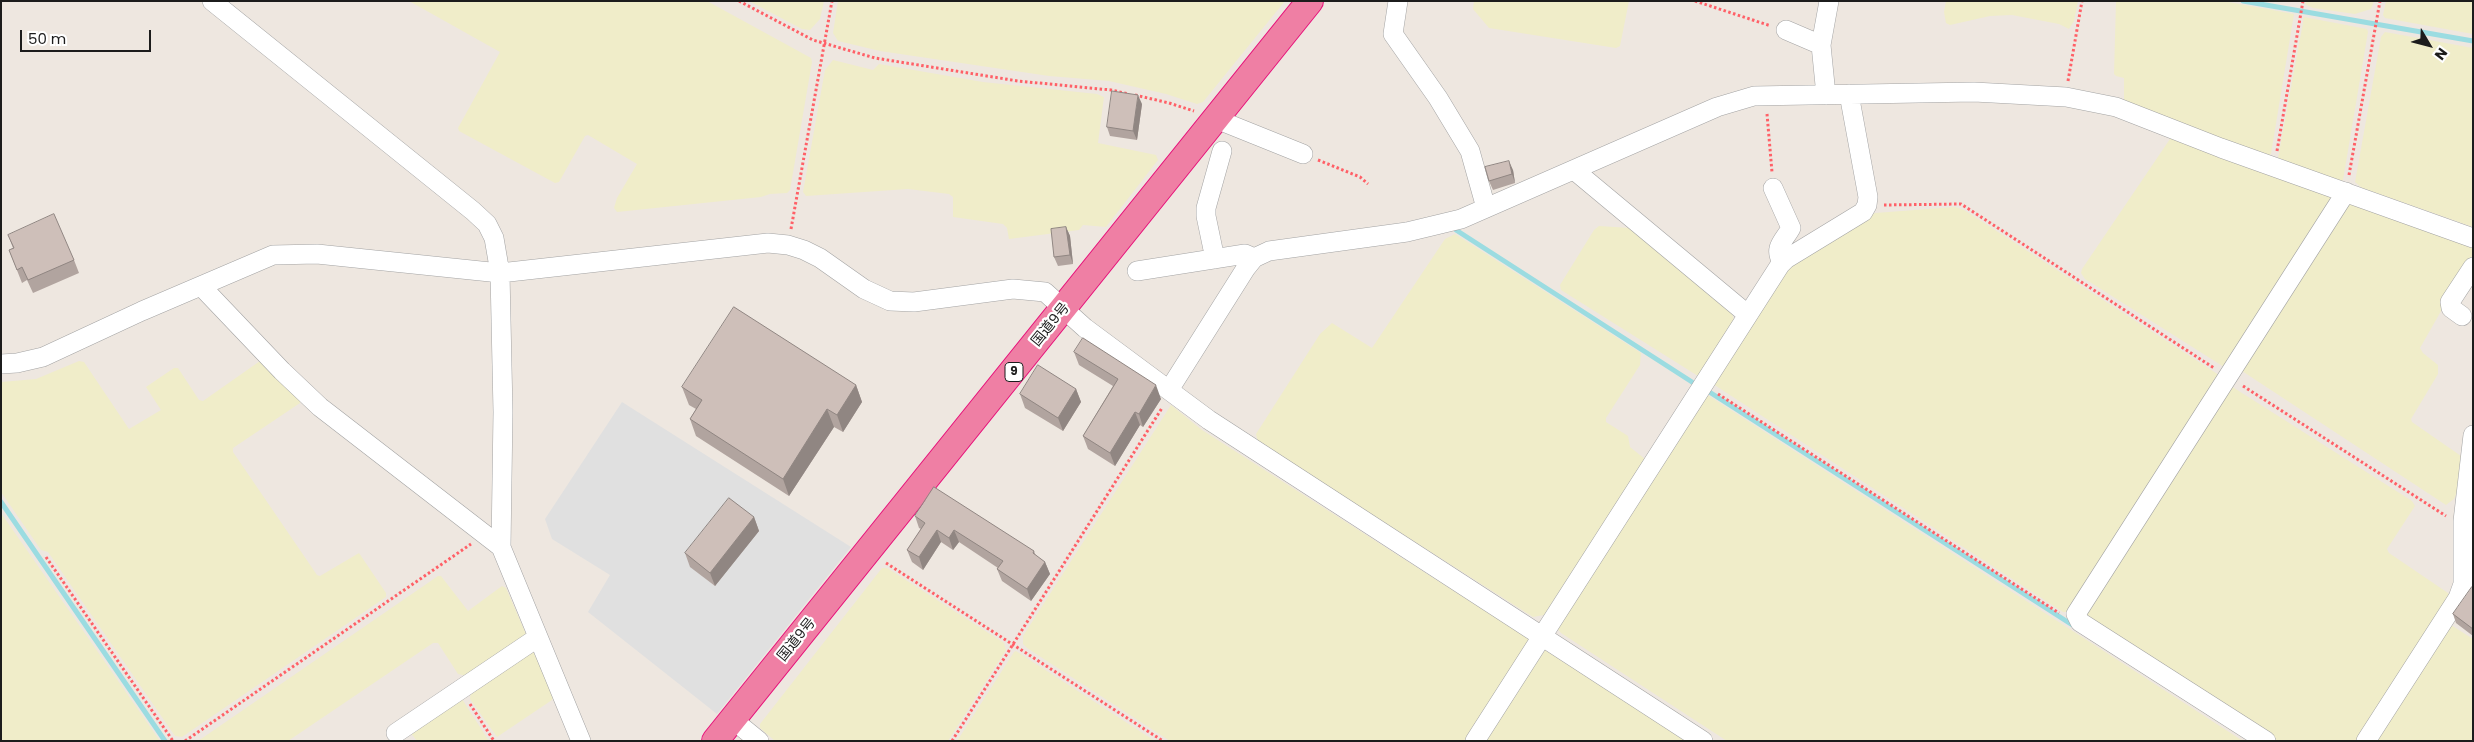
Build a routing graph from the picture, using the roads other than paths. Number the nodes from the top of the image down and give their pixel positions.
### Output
1 (212, 1) edge
2 (1310, 1) edge
3 (1398, 1) edge
4 (1830, 1) edge
5 (1786, 30) road end
6 (1821, 45) junction
7 (1849, 94) junction
8 (1826, 95) junction
9 (1216, 119) junction
10 (1222, 151) dead end
11 (1303, 154) road end
12 (1574, 170) junction
13 (1773, 188) road end
14 (2346, 192) junction
15 (1486, 208) junction
16 (2473, 238) edge
17 (1254, 258) junction
18 (1215, 259) junction
19 (1782, 262) junction
20 (2473, 267) edge
21 (1137, 271) dead end
22 (500, 273) junction
23 (202, 286) junction
24 (1064, 308) junction
25 (1747, 314) junction
26 (2462, 316) dead end
27 (1, 364) edge
28 (1170, 391) junction
29 (2473, 435) edge
30 (500, 548) junction
31 (2468, 584) edge
32 (1542, 635) junction
33 (537, 638) junction
34 (732, 719) junction
35 (404, 734) edge
36 (581, 741) edge
37 (716, 741) edge
38 (759, 741) edge
39 (1475, 741) edge
40 (1703, 741) edge
41 (2266, 741) edge
42 (2366, 741) edge

1 - 22 street
2 - 9 highway, 国道9号 / 9
3 - 15 street
4 - 6 street
5 - 6 street
6 - 8 street
7 - 8 street
7 - 14 street
7 - 19 street
8 - 12 street
9 - 11 street
9 - 24 highway, 国道9号 / 9
10 - 18 street
12 - 15 street
12 - 25 street
13 - 19 street
14 - 16 street
14 - 41 street
15 - 17 street
17 - 18 street
17 - 28 street
18 - 21 street
19 - 25 street
20 - 26 street
22 - 23 street
22 - 24 street
22 - 30 street
23 - 27 street
23 - 30 street
24 - 28 street
24 - 34 highway, 国道9号 / 9
25 - 32 street
28 - 32 street
29 - 31 street
30 - 33 street
31 - 42 street
32 - 39 street
32 - 40 street
33 - 35 street
33 - 36 street
34 - 37 highway, 国道9号 / 9
34 - 38 street

